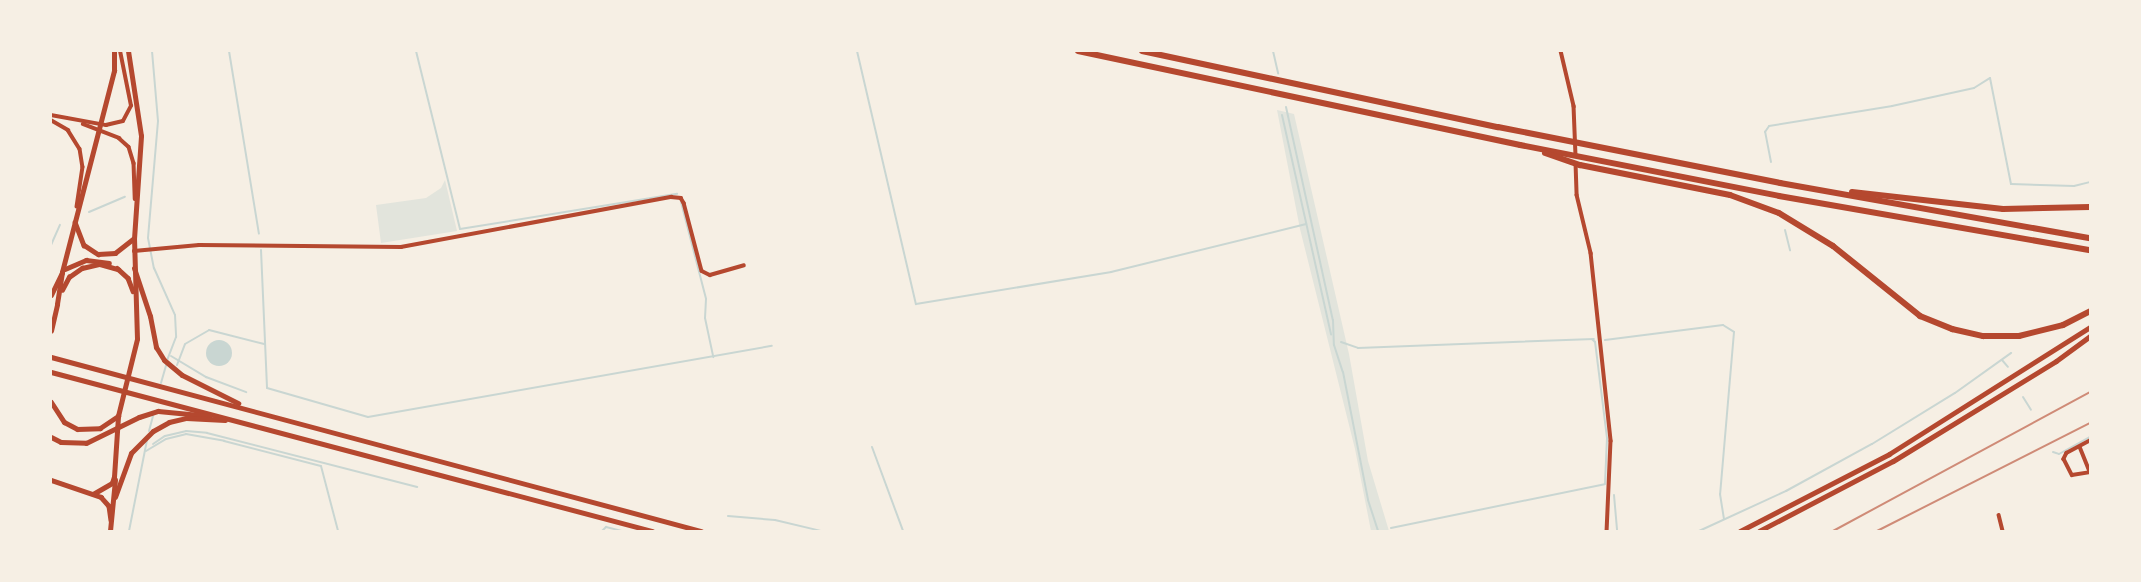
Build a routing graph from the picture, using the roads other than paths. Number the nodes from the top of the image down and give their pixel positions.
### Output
1 (114, 51) edge
2 (120, 51) edge
3 (128, 51) edge
4 (1078, 51) edge
5 (1142, 51) edge
6 (1561, 51) edge
7 (51, 117) edge
8 (68, 119) junction
9 (1520, 145) junction
10 (1780, 183) junction
11 (2090, 206) edge
12 (136, 211) junction
13 (76, 219) junction
14 (2090, 238) edge
15 (134, 239) junction
16 (2090, 250) edge
17 (134, 251) junction
18 (744, 265) dead end
19 (118, 268) junction
20 (134, 268) junction
21 (62, 272) junction
22 (51, 295) edge
23 (136, 302) junction
24 (57, 304) junction
25 (2090, 312) edge
26 (2090, 327) edge
27 (51, 331) edge
28 (2090, 336) edge
29 (51, 357) edge
30 (51, 372) edge
31 (51, 402) edge
32 (250, 409) junction
33 (118, 416) junction
34 (239, 421) junction
35 (51, 437) edge
36 (2090, 441) edge
37 (2080, 447) junction
38 (116, 459) junction
39 (2090, 472) edge
40 (51, 480) edge
41 (93, 494) junction
42 (115, 497) junction
43 (1999, 514) dead end
44 (111, 520) junction
45 (625, 524) junction
46 (110, 531) edge
47 (646, 531) edge
48 (652, 531) edge
49 (701, 531) edge
50 (1607, 531) edge
51 (1740, 531) edge
52 (1759, 531) edge
53 (2003, 531) edge

1 - 13 street
2 - 8 street
3 - 12 street
4 - 9 highway
5 - 10 highway
6 - 50 street
7 - 8 street
7 - 13 street
8 - 12 street
9 - 16 highway
9 - 25 highway
10 - 11 highway
10 - 14 highway
12 - 15 street
13 - 15 street
13 - 21 street
15 - 17 street
17 - 18 street
17 - 20 street
19 - 21 street
19 - 23 street
19 - 24 street
20 - 23 street
20 - 32 highway
21 - 22 highway
21 - 24 street
23 - 33 street
24 - 27 street
26 - 51 highway
28 - 52 highway
29 - 32 highway
30 - 34 highway
31 - 33 highway
32 - 49 highway
33 - 38 street
34 - 35 highway
34 - 42 highway
34 - 45 highway
36 - 37 street
37 - 39 street
37 - 39 street
38 - 41 street
38 - 42 street
40 - 41 street
41 - 44 street
42 - 44 street
43 - 53 street
44 - 46 street
45 - 47 highway
45 - 48 highway

